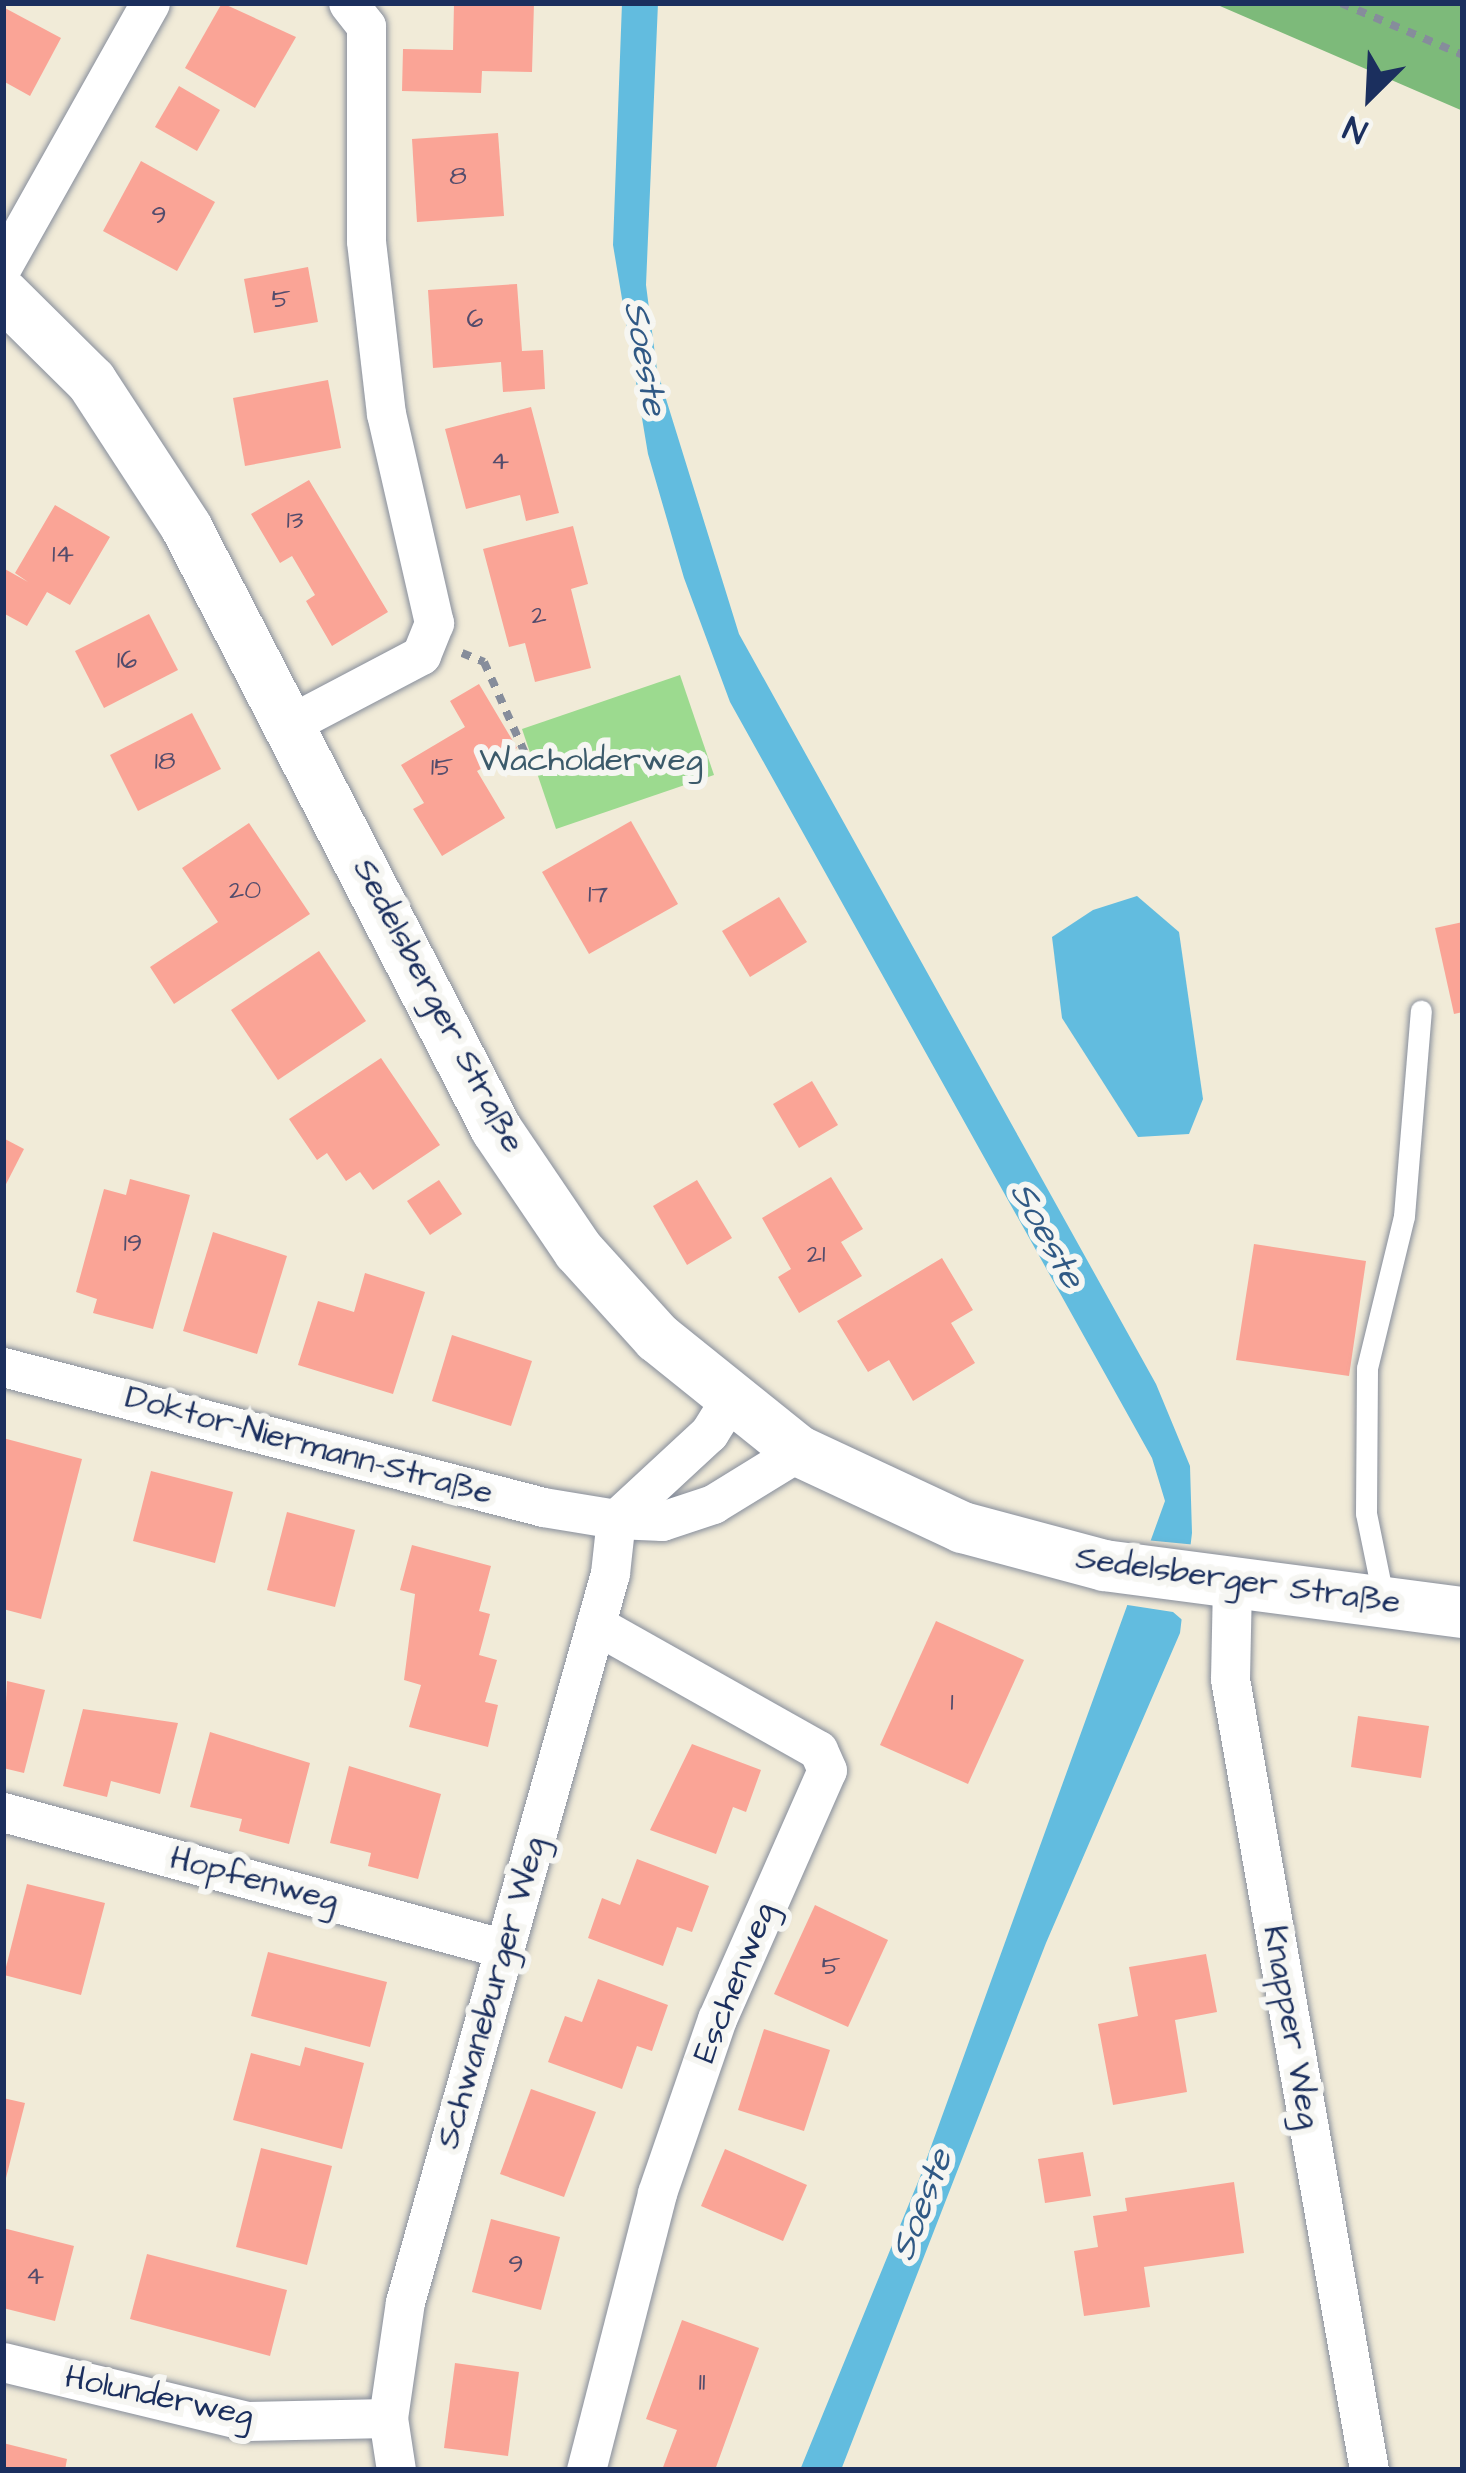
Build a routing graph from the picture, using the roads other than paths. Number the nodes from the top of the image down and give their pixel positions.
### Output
1 (150, 3) edge
2 (348, 3) edge
3 (3, 265) edge
4 (3, 294) edge
5 (292, 723) junction
6 (1421, 1011) dead end
7 (3, 1367) edge
8 (730, 1400) junction
9 (800, 1451) junction
10 (616, 1519) junction
11 (1220, 1581) junction
12 (1384, 1602) junction
13 (1463, 1612) edge
14 (596, 1625) junction
15 (3, 1812) edge
16 (505, 1949) junction
17 (3, 2362) edge
18 (388, 2418) junction
19 (396, 2470) edge
20 (586, 2470) edge
21 (1369, 2470) edge

1 - 3 street
2 - 5 street
4 - 5 street, Sedelsberger Straße
5 - 8 street, Sedelsberger Straße
6 - 12 lane
7 - 10 street, Doktor-Niermann-Straße
8 - 9 street, Sedelsberger Straße
8 - 10 street
9 - 10 street, Doktor-Niermann-Straße
9 - 11 street, Sedelsberger Straße
10 - 14 street, Schwaneburger Weg
11 - 12 street, Sedelsberger Straße
11 - 21 street, Knapper Weg
12 - 13 street, Sedelsberger Straße
14 - 16 street, Schwaneburger Weg
14 - 20 street, Eschenweg
15 - 16 street, Hopfenweg
16 - 18 street, Schwaneburger Weg
17 - 18 street, Holunderweg
18 - 19 street, Schwaneburger Weg

